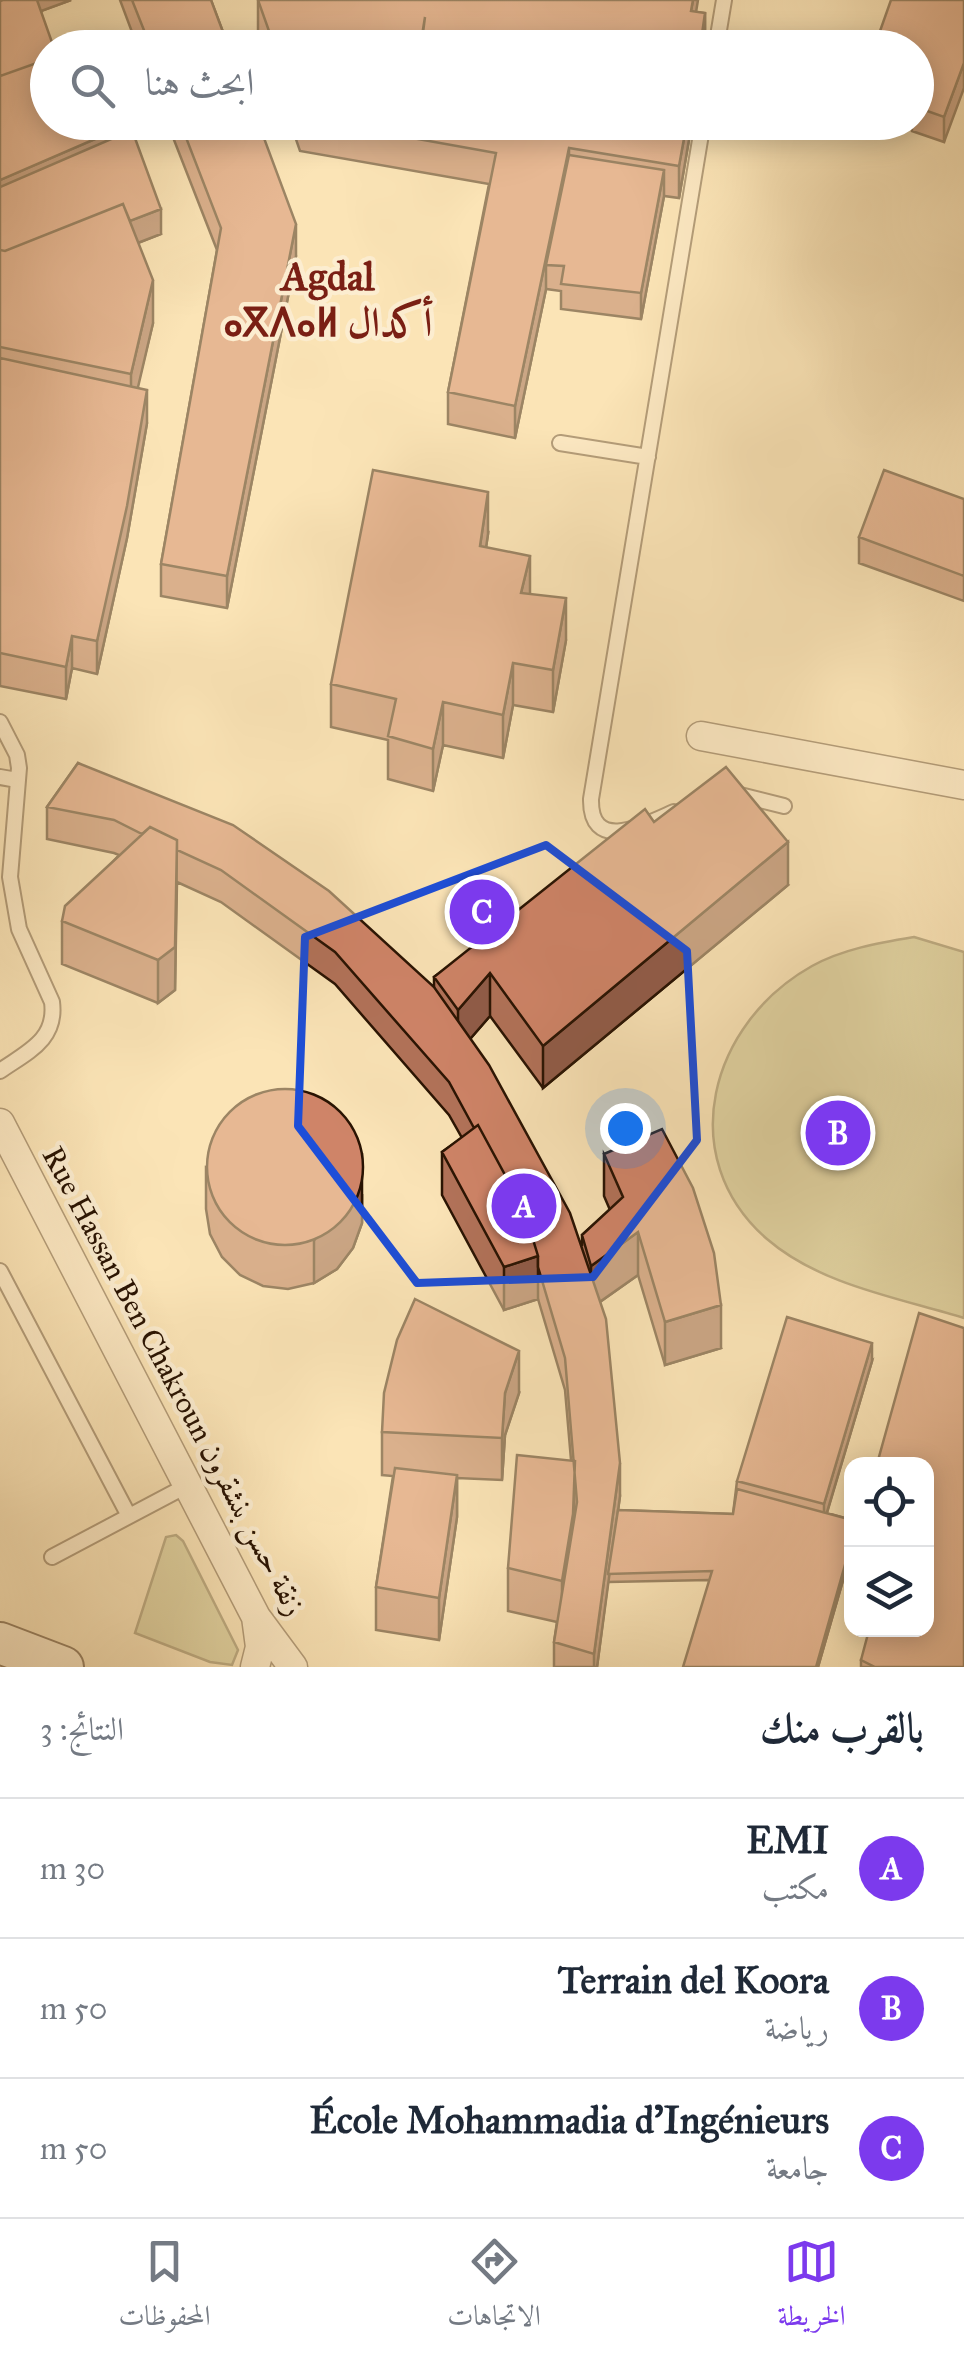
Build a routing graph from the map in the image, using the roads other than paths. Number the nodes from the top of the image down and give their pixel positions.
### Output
1 (724, 0) edge
2 (719, 30) edge
3 (701, 140) edge
4 (560, 443) dead end
5 (648, 457) junction
6 (0, 722) edge
7 (701, 736) dead end
8 (0, 777) edge
9 (17, 780) junction
10 (964, 785) edge
11 (713, 796) edge
12 (784, 806) dead end
13 (685, 808) edge
14 (0, 1071) edge
15 (0, 1123) edge
16 (0, 1271) edge
17 (188, 1485) junction
18 (129, 1516) junction
19 (52, 1556) dead end
20 (256, 1618) junction
21 (0, 1643) edge
22 (62, 1667) edge
23 (256, 1667) edge
24 (293, 1667) edge

1 - 2 lane
3 - 5 lane
4 - 5 lane
5 - 13 lane
6 - 9 lane
7 - 10 street
8 - 9 lane
9 - 14 lane
11 - 12 lane
15 - 17 street, Rue Hassan Ben Chakroun زنقة حسن بنشقرون
16 - 18 lane
17 - 18 lane
17 - 20 street, Rue Hassan Ben Chakroun زنقة حسن بنشقرون
18 - 19 lane
20 - 23 street
20 - 24 street, Rue Hassan Ben Chakroun زنقة حسن بنشقرون
21 - 22 main road

